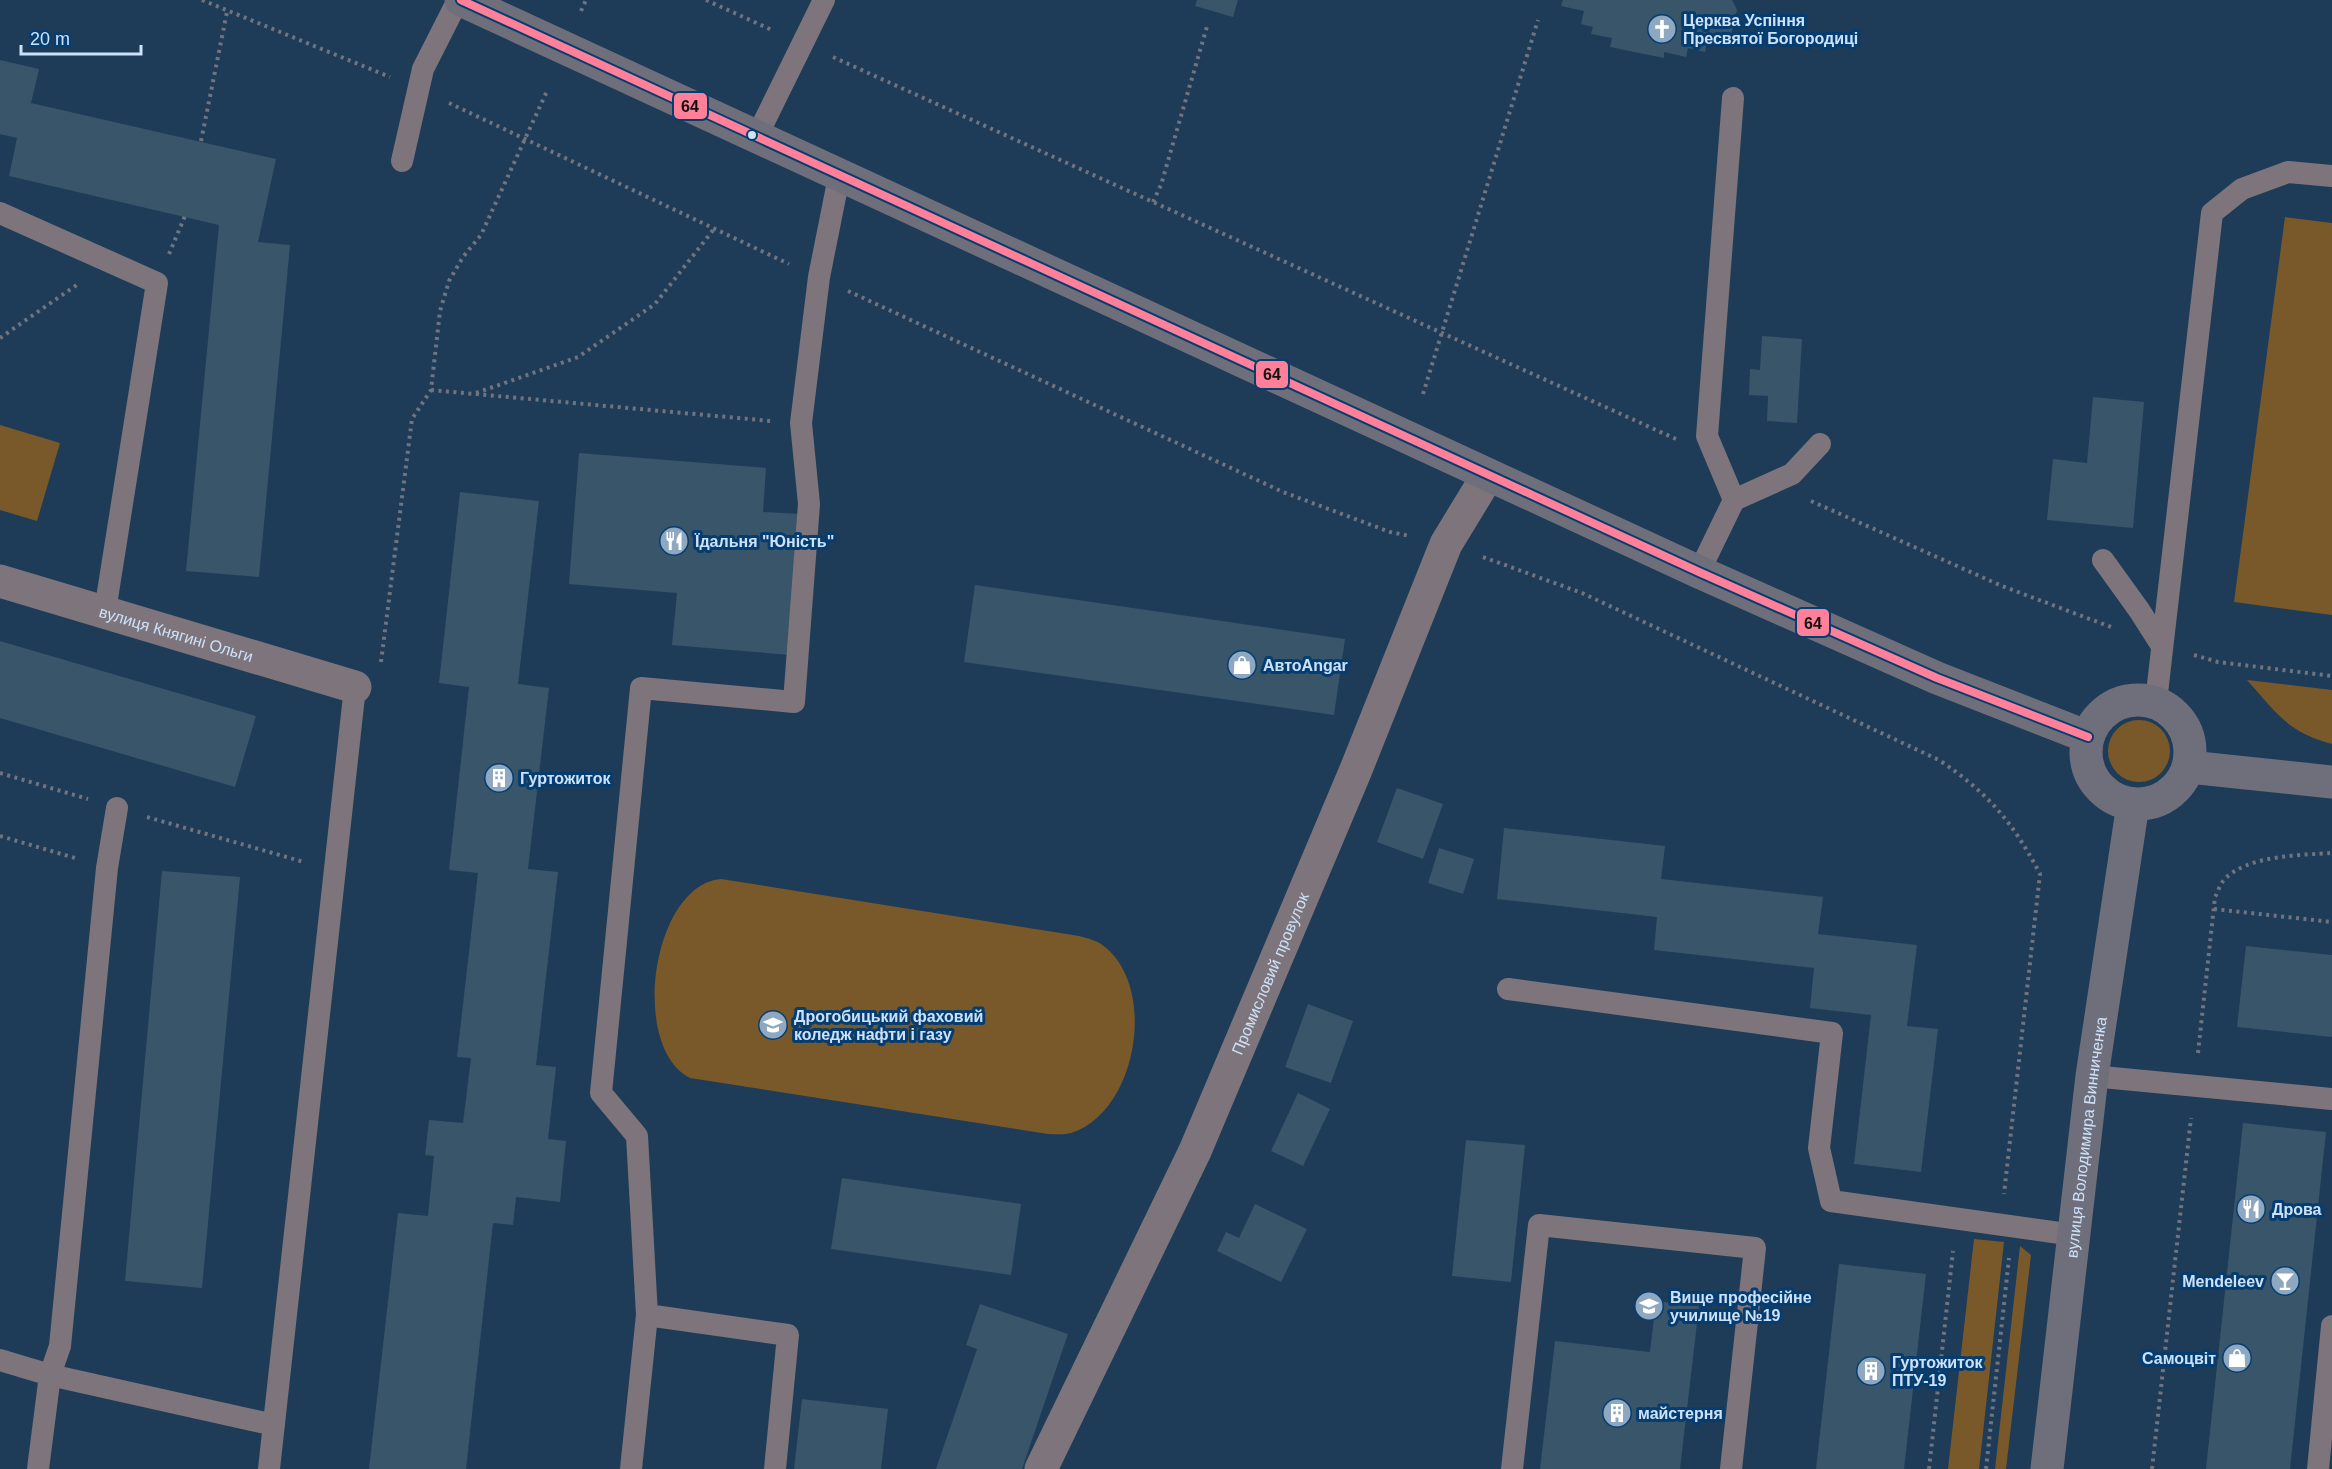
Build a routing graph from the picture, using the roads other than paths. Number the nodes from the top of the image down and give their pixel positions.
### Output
1 (460, 0) edge
2 (824, 0) edge
3 (1733, 98) dead end
4 (756, 138) junction
5 (402, 161) dead end
6 (2332, 176) edge
7 (839, 177) junction
8 (0, 213) edge
9 (1820, 444) dead end
10 (1488, 475) junction
11 (1734, 500) junction
12 (2103, 560) dead end
13 (1699, 572) junction
14 (0, 580) edge
15 (105, 611) junction
16 (2162, 646) junction
17 (367, 679) joint
18 (2156, 702) junction
19 (2088, 736) junction
20 (2189, 767) junction
21 (2332, 782) edge
22 (2133, 804) junction
23 (117, 808) road end
24 (1508, 989) dead end
25 (2092, 1076) junction
26 (2332, 1099) edge
27 (2074, 1235) junction
28 (647, 1315) junction
29 (2332, 1326) edge
30 (0, 1360) edge
31 (50, 1375) junction
32 (274, 1425) junction
33 (38, 1469) edge
34 (269, 1469) edge
35 (631, 1469) edge
36 (775, 1469) edge
37 (1041, 1469) edge
38 (1512, 1469) edge
39 (1731, 1469) edge
40 (2047, 1469) edge
41 (2318, 1469) edge

1 - 4 street
1 - 5 lane
2 - 4 lane
3 - 11 lane
4 - 7 street
6 - 16 lane
7 - 10 street
7 - 28 lane
8 - 15 lane
9 - 11 lane
10 - 13 street
10 - 37 street, Промисловий провулок
11 - 13 lane
12 - 16 lane
13 - 19 street
14 - 15 street, вулиця Княгині Ольги
15 - 17 street, вулиця Княгині Ольги
16 - 18 lane
17 - 32 lane
18 - 19 street
18 - 20 street
19 - 22 street
20 - 21 street
20 - 22 street
22 - 25 street, вулиця Володимира Винниченка
23 - 31 lane
24 - 27 lane
25 - 26 lane
25 - 27 street, вулиця Володимира Винниченка
27 - 40 street, вулиця Володимира Винниченка
28 - 35 lane
28 - 36 lane
29 - 41 lane
30 - 31 lane
31 - 32 lane
31 - 33 lane
32 - 34 lane
38 - 39 lane

